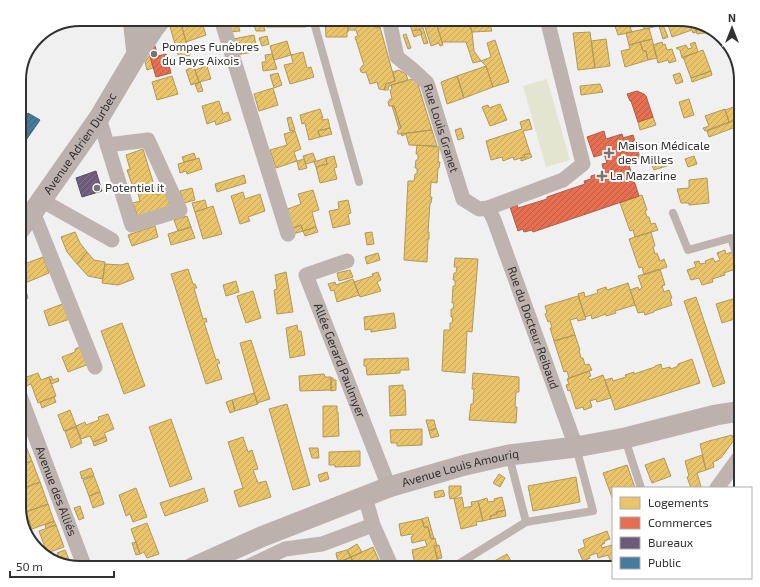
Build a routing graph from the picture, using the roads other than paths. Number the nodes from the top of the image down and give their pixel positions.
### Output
1 (133, 26) edge
2 (155, 26) edge
3 (223, 26) edge
4 (315, 26) edge
5 (391, 26) edge
6 (548, 26) edge
7 (137, 54) junction
8 (99, 118) junction
9 (107, 145) junction
10 (360, 182) dead end
11 (37, 206) junction
12 (488, 208) junction
13 (673, 212) dead end
14 (26, 221) edge
15 (288, 234) dead end
16 (112, 240) dead end
17 (734, 247) edge
18 (347, 261) dead end
19 (95, 368) dead end
20 (26, 412) edge
21 (734, 412) edge
22 (625, 438) junction
23 (576, 447) junction
24 (509, 455) junction
25 (734, 465) edge
26 (389, 487) junction
27 (641, 487) edge
28 (718, 487) edge
29 (365, 497) junction
30 (526, 522) junction
31 (373, 525) junction
32 (82, 561) edge
33 (208, 561) edge
34 (260, 561) edge
35 (389, 561) edge
36 (463, 561) edge

1 - 7 street
2 - 7 street, Avenue Adrien Durbec
3 - 15 street
4 - 10 lane
5 - 12 street, Rue Louis Granet
6 - 12 street
7 - 8 street, Avenue Adrien Durbec
8 - 9 street
8 - 11 street, Avenue Adrien Durbec
9 - 9 street
11 - 14 street, Avenue Adrien Durbec
11 - 16 street
11 - 19 street
12 - 23 street, Rue du Docteur Reibaud
13 - 17 lane
18 - 26 street, Allée Gerard Paulmyer
20 - 32 street, Avenue des Alliés
21 - 22 street, Avenue Louis Amouriq
22 - 23 street, Avenue Louis Amouriq
22 - 27 lane
23 - 24 street, Avenue Louis Amouriq
23 - 30 lane
24 - 26 street, Avenue Louis Amouriq
24 - 30 lane
25 - 28 street
26 - 29 street, Avenue Louis Amouriq
29 - 31 street
29 - 33 street, Avenue Louis Amouriq
30 - 36 lane
31 - 34 street
31 - 35 street

